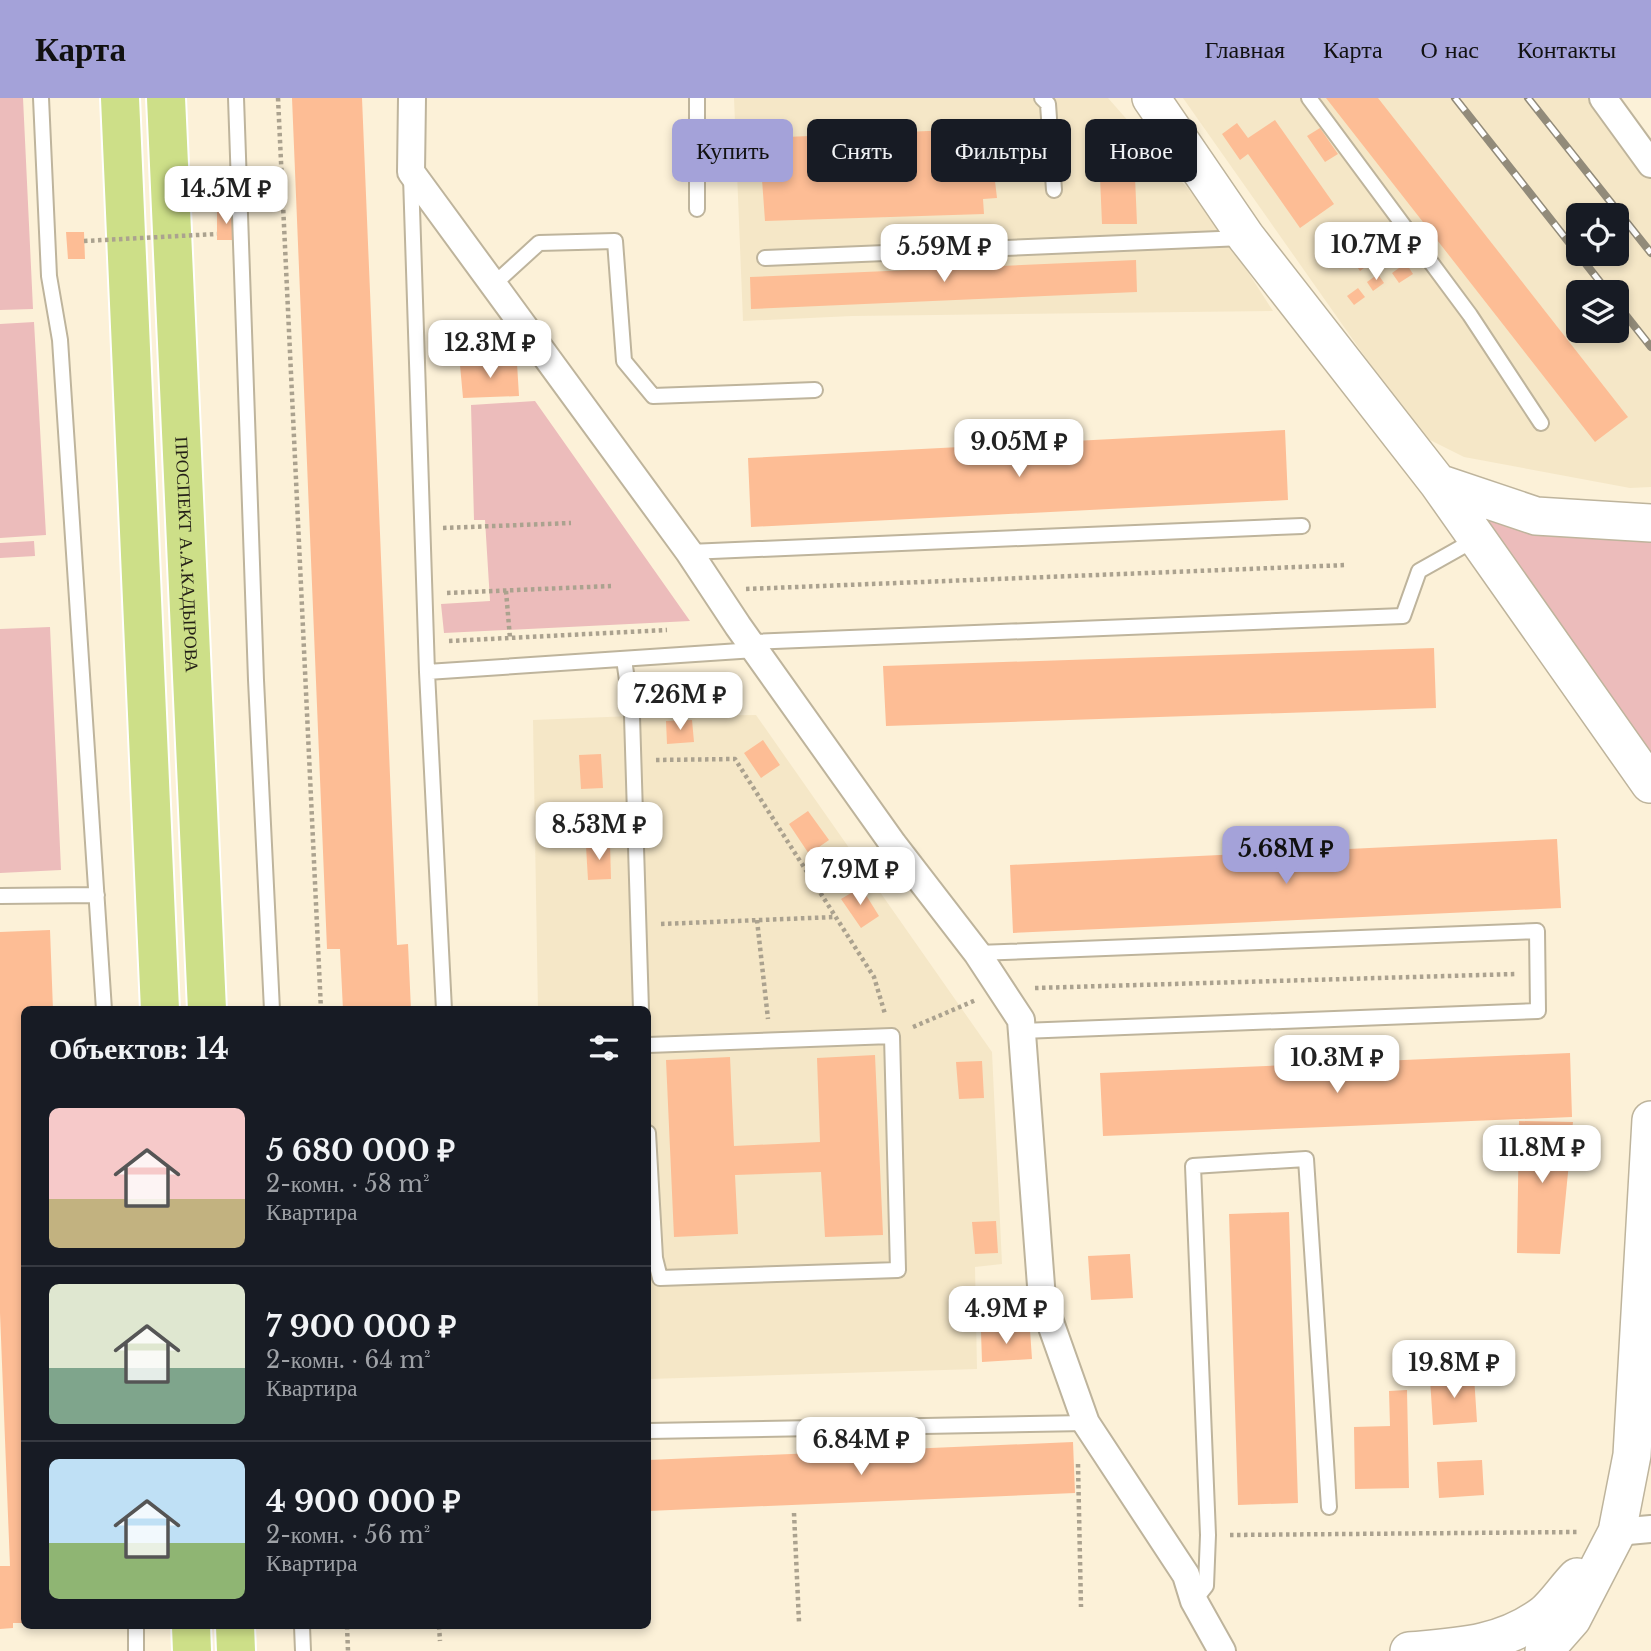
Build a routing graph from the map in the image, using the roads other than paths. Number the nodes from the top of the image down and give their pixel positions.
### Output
1 (41, 98) edge
2 (120, 98) edge
3 (166, 98) edge
4 (236, 98) edge
5 (412, 98) edge
6 (696, 98) edge
7 (1042, 98) edge
8 (1151, 98) edge
9 (1309, 98) edge
10 (1603, 98) edge
11 (1651, 164) edge
12 (411, 172) junction
13 (1054, 190) dead end
14 (697, 209) dead end
15 (1247, 237) junction
16 (765, 258) dead end
17 (493, 285) junction
18 (815, 390) dead end
19 (1541, 423) dead end
20 (1438, 482) junction
21 (1651, 523) edge
22 (1302, 526) dead end
23 (1477, 538) junction
24 (689, 552) junction
25 (752, 646) junction
26 (624, 659) junction
27 (427, 672) junction
28 (1651, 783) edge
29 (97, 895) junction
30 (0, 896) edge
31 (977, 953) junction
32 (104, 1006) edge
33 (160, 1006) edge
34 (207, 1006) edge
35 (272, 1006) edge
36 (444, 1006) edge
37 (641, 1006) edge
38 (1022, 1031) junction
39 (651, 1045) edge
40 (1651, 1120) edge
41 (651, 1187) edge
42 (1081, 1423) junction
43 (651, 1431) edge
44 (1329, 1507) dead end
45 (1634, 1531) edge
46 (1194, 1601) junction
47 (136, 1629) edge
48 (191, 1629) edge
49 (235, 1629) edge
50 (302, 1629) edge
51 (1452, 1649) edge
52 (135, 1651) edge
53 (192, 1651) edge
54 (236, 1651) edge
55 (303, 1651) edge
56 (1222, 1651) edge
57 (1409, 1651) edge
58 (1544, 1651) edge

1 - 29 lane
2 - 33 main road
3 - 34 main road, ПРОСПЕКТ А.А.КАДЫРОВА
4 - 35 lane
5 - 12 street
6 - 14 lane
7 - 13 lane
8 - 15 street
9 - 19 lane
10 - 11 street
12 - 17 street
12 - 27 lane
15 - 16 lane
15 - 20 street
17 - 18 lane
17 - 24 street
20 - 21 street
20 - 23 street
22 - 24 lane
23 - 25 lane
23 - 28 street
24 - 25 street
25 - 26 lane
25 - 31 street
26 - 27 lane
26 - 37 lane
27 - 36 lane
29 - 30 lane
29 - 32 lane
31 - 38 street
31 - 38 lane
38 - 42 street
39 - 41 lane
40 - 45 street
42 - 43 lane
42 - 46 street
44 - 46 lane
45 - 51 street
45 - 58 street
46 - 56 street
47 - 52 lane
48 - 53 main road
49 - 54 main road
50 - 55 lane
51 - 57 street

